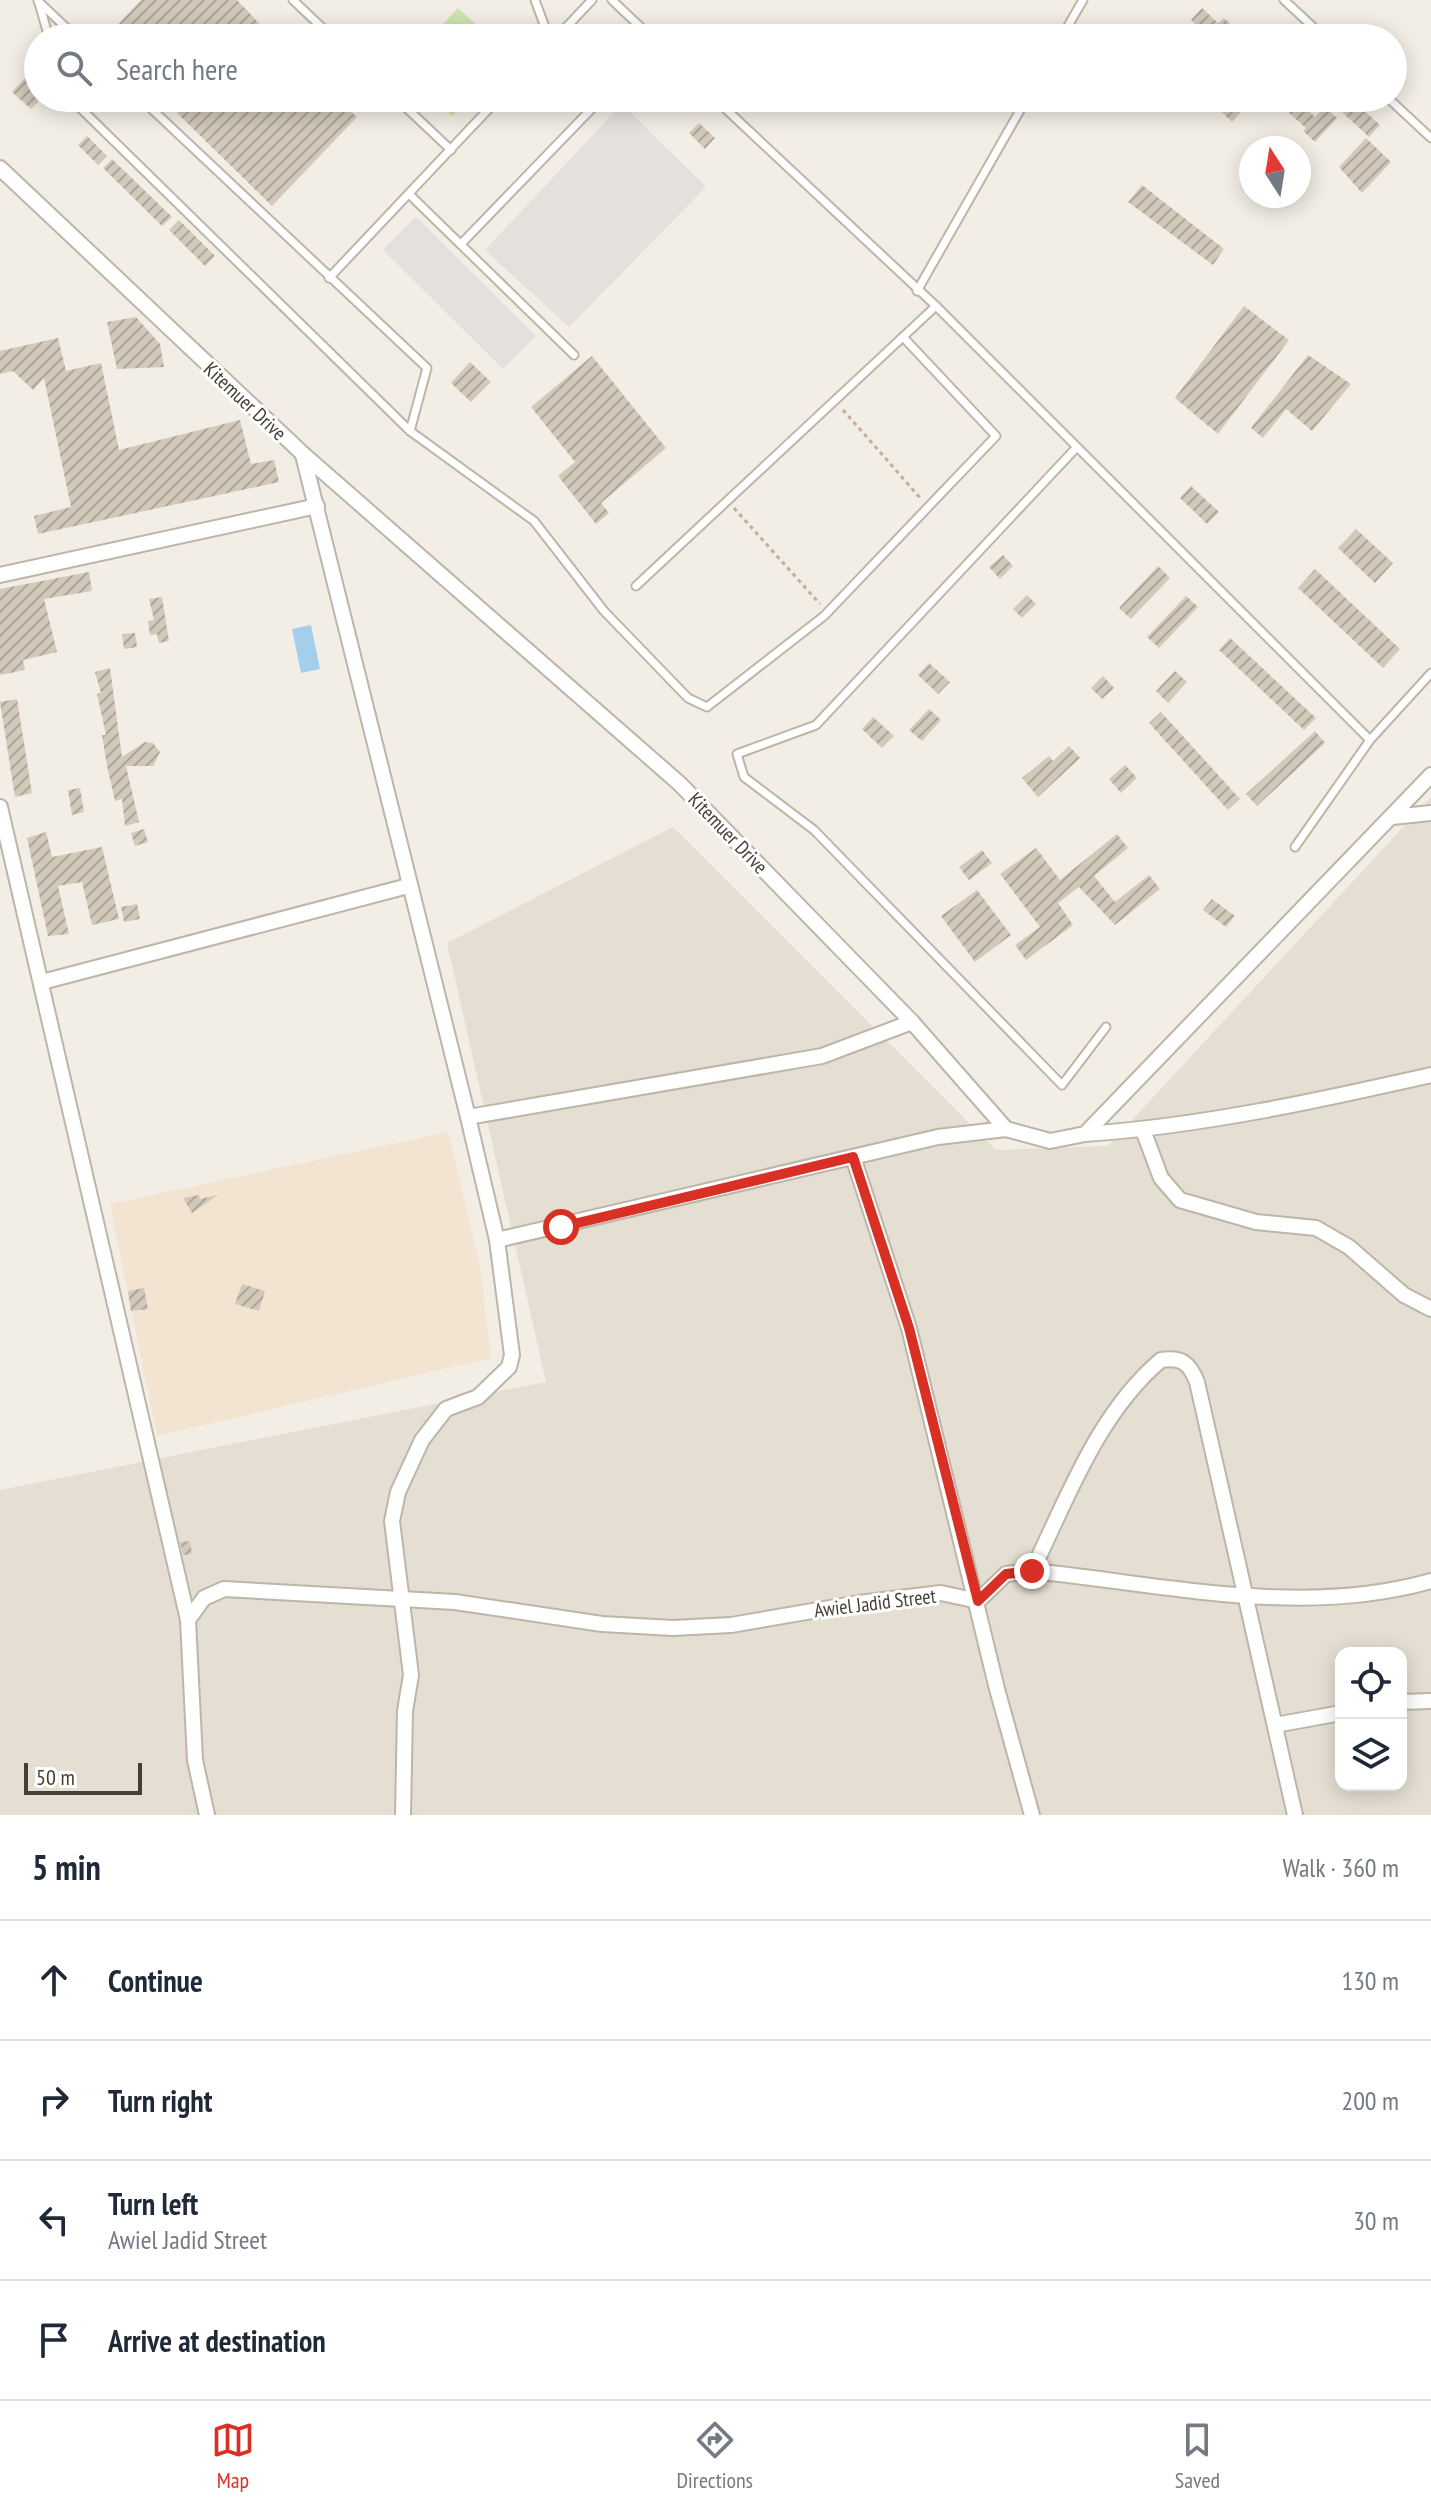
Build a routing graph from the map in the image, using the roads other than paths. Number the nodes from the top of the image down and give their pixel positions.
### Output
1 (39, 0) edge
2 (293, 0) edge
3 (535, 0) edge
4 (592, 0) edge
5 (612, 0) edge
6 (1083, 0) edge
7 (1284, 0) edge
8 (45, 24) edge
9 (63, 24) edge
10 (318, 24) edge
11 (544, 24) edge
12 (569, 24) edge
13 (637, 24) edge
14 (1069, 24) edge
15 (1310, 24) edge
16 (84, 112) edge
17 (155, 112) edge
18 (411, 112) edge
19 (486, 112) edge
20 (588, 112) edge
21 (729, 112) edge
22 (1019, 112) edge
23 (1403, 112) edge
24 (1431, 138) edge
25 (451, 150) junction
26 (0, 168) edge
27 (409, 194) junction
28 (461, 244) junction
29 (329, 278) junction
30 (917, 291) junction
31 (936, 306) junction
32 (903, 337) junction
33 (574, 355) dead end
34 (410, 431) junction
35 (1076, 448) junction
36 (303, 454) junction
37 (317, 506) junction
38 (0, 575) edge
39 (636, 586) dead end
40 (1431, 673) edge
41 (1370, 740) junction
42 (1431, 775) edge
43 (0, 807) edge
44 (1431, 813) edge
45 (1392, 817) junction
46 (1295, 847) dead end
47 (408, 886) junction
48 (42, 982) junction
49 (912, 1022) junction
50 (1106, 1027) dead end
51 (1431, 1075) edge
52 (468, 1117) junction
53 (1006, 1129) junction
54 (1143, 1130) junction
55 (1085, 1134) junction
56 (853, 1157) junction
57 (497, 1240) junction
58 (1431, 1309) edge
59 (1032, 1571) junction
60 (1431, 1581) edge
61 (1247, 1597) junction
62 (978, 1601) junction
63 (404, 1602) junction
64 (188, 1620) junction
65 (1431, 1701) edge
66 (1407, 1702) edge
67 (1335, 1714) edge
68 (1275, 1725) junction
69 (207, 1815) edge
70 (403, 1815) edge
71 (1032, 1815) edge
72 (1295, 1815) edge

1 - 8 lane
1 - 9 lane
2 - 10 lane
3 - 11 lane
4 - 12 lane
5 - 13 lane
6 - 14 lane
7 - 15 lane
16 - 34 lane
17 - 29 lane
18 - 25 lane
19 - 25 lane
20 - 28 lane
21 - 30 lane
22 - 30 lane
23 - 24 lane
25 - 27 lane
26 - 36 street, Kitemuer Drive
27 - 28 lane
27 - 29 lane
28 - 33 lane
29 - 34 lane
30 - 31 lane
31 - 32 lane
31 - 35 lane
32 - 34 lane
32 - 39 lane
35 - 41 lane
35 - 50 lane
36 - 37 street
36 - 49 street, Kitemuer Drive
37 - 38 street
37 - 47 street
40 - 41 lane
41 - 46 lane
42 - 45 street
43 - 48 street
44 - 45 street
45 - 55 street
47 - 48 street
47 - 52 street
48 - 64 street
49 - 52 street
49 - 53 street, Kitemuer Drive
51 - 54 street
52 - 57 street
53 - 55 street
53 - 56 street
54 - 55 street
54 - 58 street
56 - 57 street
56 - 62 street
57 - 63 street
59 - 61 street
59 - 61 street
59 - 62 street
60 - 61 street
61 - 68 street
62 - 63 street, Awiel Jadid Street
62 - 71 street
63 - 64 street, Awiel Jadid Street
63 - 70 street
64 - 69 street
65 - 66 street
67 - 68 street
68 - 72 street

